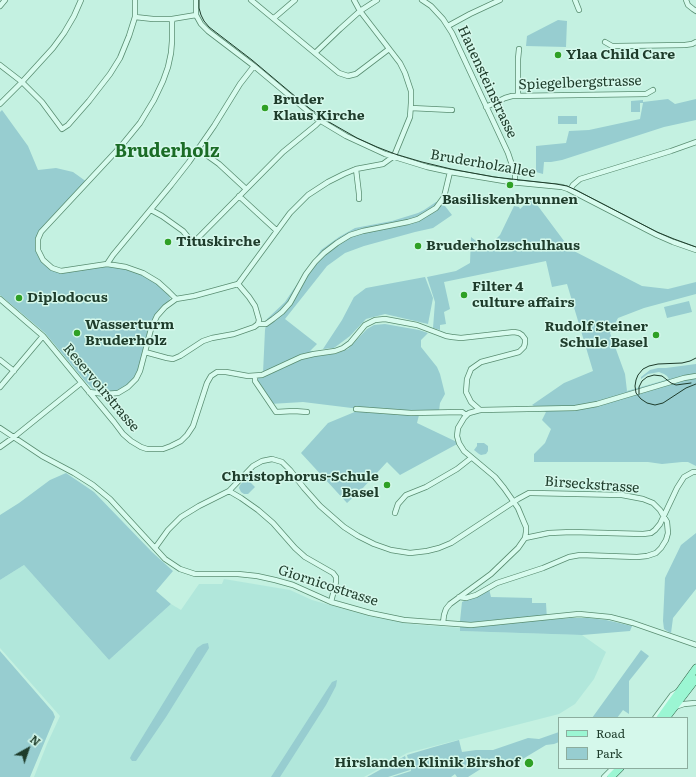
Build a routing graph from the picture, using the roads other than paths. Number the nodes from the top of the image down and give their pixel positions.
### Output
1 (6, 0) edge
2 (81, 0) edge
3 (135, 0) edge
4 (196, 0) edge
5 (251, 0) edge
6 (295, 0) edge
7 (354, 0) edge
8 (377, 0) edge
9 (422, 0) edge
10 (500, 0) edge
11 (575, 0) edge
12 (686, 0) edge
13 (0, 6) edge
14 (579, 10) dead end
15 (360, 11) junction
16 (696, 11) edge
17 (196, 15) junction
18 (135, 17) junction
19 (274, 18) junction
20 (172, 19) junction
21 (448, 26) junction
22 (605, 42) dead end
23 (696, 42) edge
24 (389, 49) junction
25 (519, 49) dead end
26 (315, 52) junction
27 (0, 65) edge
28 (254, 66) junction
29 (22, 82) junction
30 (653, 90) dead end
31 (518, 96) junction
32 (0, 104) edge
33 (486, 107) junction
34 (411, 108) junction
35 (452, 110) dead end
36 (320, 121) junction
37 (696, 142) edge
38 (198, 149) junction
39 (394, 156) junction
40 (356, 169) junction
41 (450, 172) junction
42 (515, 183) junction
43 (246, 189) junction
44 (570, 190) junction
45 (239, 196) junction
46 (359, 199) dead end
47 (151, 210) junction
48 (276, 230) junction
49 (696, 250) edge
50 (107, 264) junction
51 (238, 284) junction
52 (0, 299) edge
53 (176, 299) junction
54 (258, 324) junction
55 (44, 336) junction
56 (145, 352) junction
57 (0, 360) edge
58 (14, 371) junction
59 (255, 376) junction
60 (696, 376) edge
61 (81, 382) junction
62 (0, 387) edge
63 (89, 392) junction
64 (356, 409) dead end
65 (480, 410) junction
66 (308, 412) dead end
67 (466, 415) junction
68 (0, 428) edge
69 (14, 437) junction
70 (0, 447) edge
71 (471, 458) junction
72 (696, 472) edge
73 (229, 492) junction
74 (514, 502) junction
75 (395, 513) dead end
76 (664, 516) junction
77 (525, 538) junction
78 (155, 548) junction
79 (459, 597) junction
80 (332, 602) junction
81 (443, 623) junction
82 (696, 646) edge
83 (696, 668) edge
84 (696, 679) edge
85 (683, 692) junction
86 (696, 704) edge
87 (675, 707) junction
88 (656, 717) edge
89 (661, 717) edge
90 (667, 717) edge
91 (613, 769) edge
92 (619, 769) edge
93 (604, 777) edge
94 (611, 777) edge

1 - 13 street
2 - 29 street
3 - 18 street
4 - 17 street
5 - 19 street
6 - 19 street
7 - 15 street
8 - 15 street
9 - 21 street, Hauensteinstrasse
10 - 21 street
11 - 14 street
12 - 16 street
15 - 24 street
15 - 26 street
17 - 20 street
17 - 28 street, Bruderholzallee
18 - 20 street
18 - 29 street
19 - 26 street
20 - 50 street
21 - 33 street, Hauensteinstrasse
22 - 23 street
24 - 26 street
24 - 34 street
25 - 31 street
27 - 29 street
28 - 36 street, Bruderholzallee
28 - 38 street
29 - 32 street
30 - 31 street, Spiegelbergstrasse
31 - 33 street, Spiegelbergstrasse
33 - 42 street, Hauensteinstrasse
34 - 35 street
34 - 39 street
36 - 39 street, Bruderholzallee
36 - 43 street
37 - 44 street
38 - 43 street
38 - 47 street
39 - 40 street
39 - 41 street, Bruderholzallee
40 - 46 street
40 - 48 street
41 - 42 street, Bruderholzallee
41 - 54 street
42 - 44 street, Bruderholzallee
43 - 45 street
44 - 49 street, Bruderholzallee
45 - 47 street
45 - 48 street
47 - 50 street
48 - 51 street
50 - 53 street
51 - 53 street
51 - 54 street
52 - 55 street, Reservoirstrasse
53 - 56 street
54 - 56 street
55 - 58 street
55 - 61 street, Reservoirstrasse
56 - 63 street
57 - 58 street
58 - 62 street
59 - 63 street, Reservoirstrasse
59 - 65 street, Reservoirstrasse
59 - 66 street
60 - 65 street
61 - 63 street, Reservoirstrasse
61 - 69 street
64 - 67 street
65 - 67 street
67 - 71 street
68 - 69 street, Giornicostrasse
69 - 70 street
69 - 78 street, Giornicostrasse
71 - 74 street
71 - 75 street
72 - 76 street
73 - 74 street, Birseckstrasse
73 - 78 street
73 - 80 street
74 - 76 street, Birseckstrasse
74 - 77 street
76 - 77 street
76 - 79 street
77 - 79 street
78 - 80 street, Giornicostrasse
79 - 81 street
80 - 81 street, Giornicostrasse
81 - 82 street, Giornicostrasse
83 - 85 main road
84 - 85 main road
85 - 86 street
85 - 87 main road
85 - 88 street
85 - 89 main road
86 - 87 street
87 - 90 main road
91 - 93 street
92 - 94 main road

